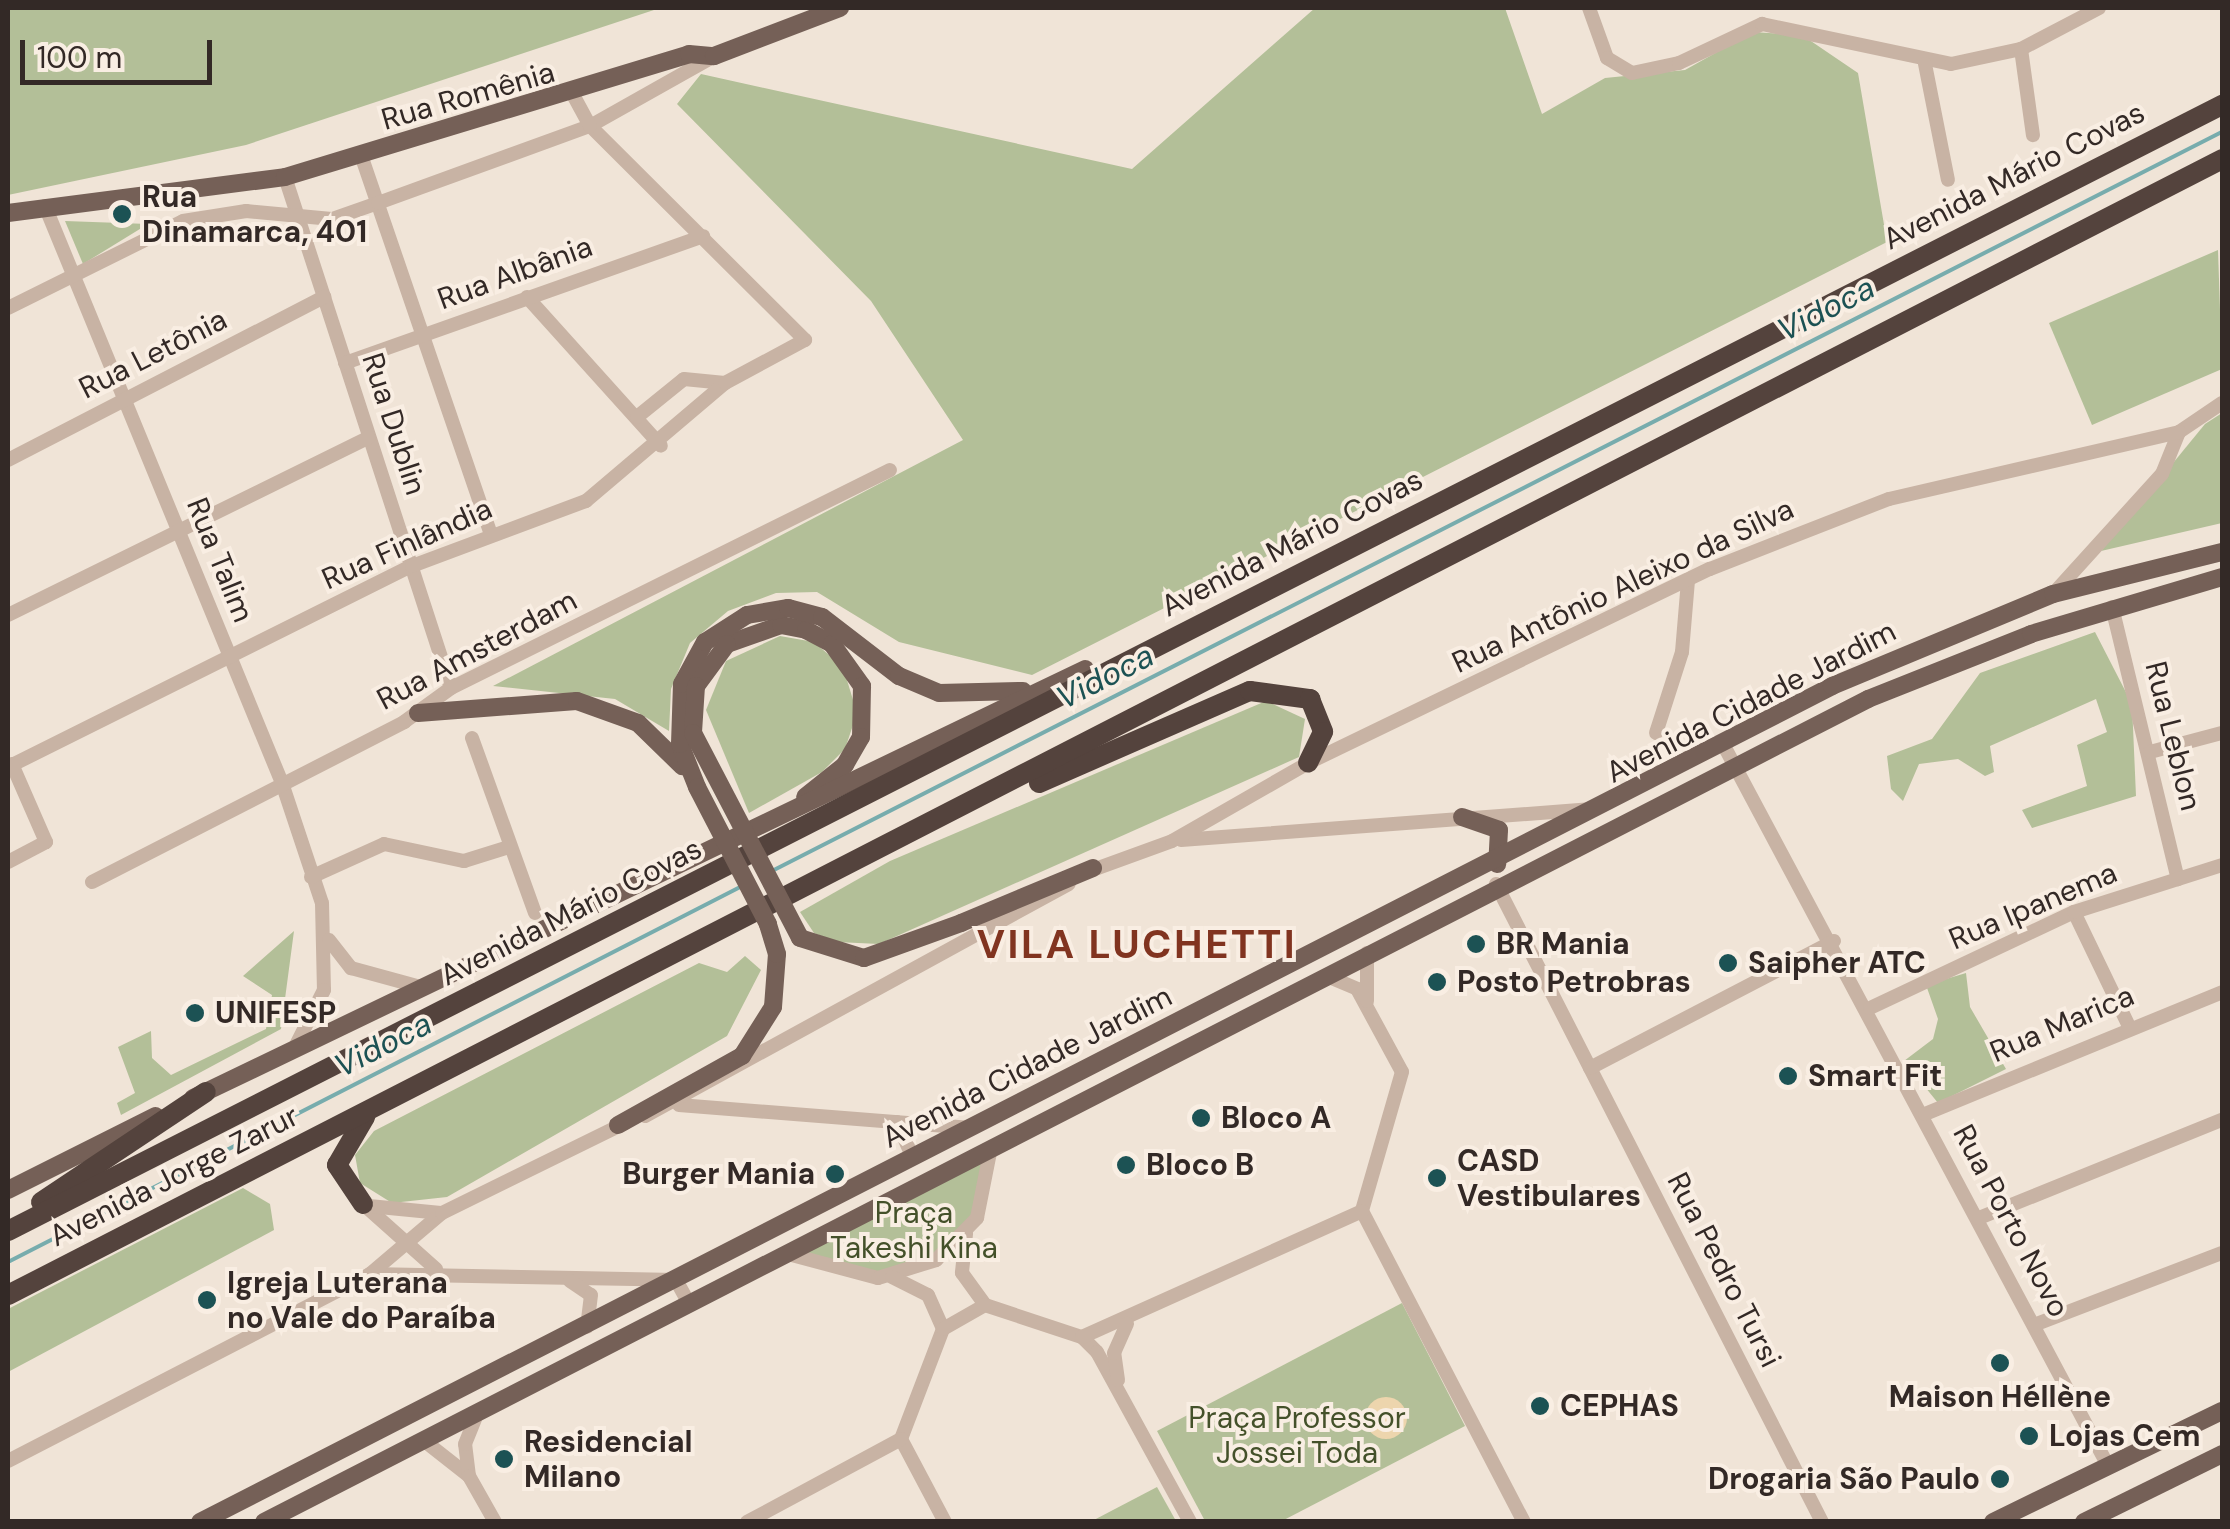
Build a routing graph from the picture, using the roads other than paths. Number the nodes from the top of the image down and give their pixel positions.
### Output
1 (840, 8) edge
2 (1589, 8) edge
3 (2099, 8) edge
4 (2021, 50) junction
5 (714, 56) junction
6 (1925, 64) junction
7 (570, 90) junction
8 (2222, 105) edge
9 (590, 126) junction
10 (2033, 136) dead end
11 (361, 155) junction
12 (2222, 159) edge
13 (2222, 170) edge
14 (285, 177) junction
15 (2184, 177) junction
16 (1948, 180) dead end
17 (378, 203) junction
18 (45, 206) junction
19 (8, 213) edge
20 (298, 217) junction
21 (703, 236) junction
22 (76, 274) junction
23 (527, 296) junction
24 (324, 297) junction
25 (8, 308) edge
26 (424, 334) junction
27 (804, 340) joint
28 (345, 363) junction
29 (724, 383) junction
30 (125, 398) junction
31 (2222, 403) edge
32 (637, 418) junction
33 (2179, 432) junction
34 (370, 437) junction
35 (661, 446) junction
36 (8, 460) edge
37 (890, 470) dead end
38 (177, 528) junction
39 (492, 535) junction
40 (2222, 552) edge
41 (412, 566) junction
42 (2222, 577) edge
43 (1688, 582) junction
44 (2053, 594) junction
45 (2112, 606) junction
46 (8, 614) edge
47 (1202, 623) junction
48 (229, 658) junction
49 (1085, 669) junction
50 (451, 688) junction
51 (418, 713) junction
52 (1656, 733) dead end
53 (2222, 733) edge
54 (472, 738) dead end
55 (1723, 744) junction
56 (2150, 752) junction
57 (1308, 763) junction
58 (10, 766) edge
59 (1736, 768) junction
60 (280, 780) junction
61 (697, 787) junction
62 (1599, 809) junction
63 (952, 813) junction
64 (1462, 817) junction
65 (769, 822) junction
66 (1172, 840) junction
67 (509, 847) junction
68 (1497, 856) junction
69 (8, 862) edge
70 (2222, 865) edge
71 (1093, 868) junction
72 (312, 877) junction
73 (2178, 879) junction
74 (92, 882) dead end
75 (1496, 884) junction
76 (2074, 912) junction
77 (535, 913) dead end
78 (329, 940) junction
79 (1834, 940) junction
80 (1368, 950) junction
81 (1322, 976) junction
82 (424, 987) junction
83 (2222, 992) edge
84 (1367, 1002) junction
85 (1870, 1008) junction
86 (2128, 1024) junction
87 (287, 1057) junction
88 (338, 1066) joint
89 (1590, 1068) junction
90 (206, 1092) junction
91 (679, 1105) junction
92 (368, 1111) junction
93 (1925, 1114) junction
94 (2222, 1120) edge
95 (897, 1122) junction
96 (618, 1125) junction
97 (972, 1128) junction
98 (991, 1147) junction
99 (912, 1156) junction
100 (8, 1190) edge
101 (363, 1204) junction
102 (1362, 1210) junction
103 (442, 1212) junction
104 (1979, 1218) junction
105 (8, 1223) edge
106 (8, 1231) edge
107 (966, 1234) junction
108 (406, 1242) junction
109 (2222, 1253) edge
110 (788, 1254) junction
111 (436, 1269) junction
112 (370, 1274) junction
113 (892, 1277) junction
114 (676, 1280) junction
115 (569, 1281) junction
116 (8, 1295) edge
117 (689, 1302) junction
118 (985, 1305) junction
119 (1128, 1324) junction
120 (2034, 1325) junction
121 (587, 1327) junction
122 (943, 1329) junction
123 (1082, 1337) junction
124 (1120, 1390) junction
125 (2222, 1411) edge
126 (475, 1419) junction
127 (901, 1439) junction
128 (427, 1443) junction
129 (2222, 1454) edge
130 (8, 1462) edge
131 (2106, 1462) junction
132 (469, 1476) junction
133 (200, 1522) edge
134 (264, 1522) edge
135 (495, 1522) edge
136 (747, 1522) edge
137 (945, 1522) edge
138 (1190, 1522) edge
139 (1524, 1522) edge
140 (1822, 1522) edge
141 (1994, 1522) edge
142 (2084, 1522) edge

1 - 5 main road
2 - 6 street
3 - 4 street
4 - 6 street
4 - 10 street
5 - 7 main road
5 - 9 street
6 - 16 street
7 - 9 street, Rua Romênia
7 - 11 main road, Rua Romênia
8 - 47 highway, Avenida Mário Covas
9 - 17 street
9 - 21 street, Rua Romênia
11 - 14 main road, Rua Romênia
11 - 17 street
12 - 15 highway
13 - 15 highway
14 - 18 main road, Rua Romênia
14 - 20 street, Rua Dublin
15 - 63 highway
17 - 20 street
17 - 26 street
18 - 19 main road, Rua Romênia
18 - 22 street, Rua Talim
20 - 22 street
20 - 24 street, Rua Dublin
21 - 23 street, Rua Albânia
21 - 27 street, Rua Romênia
22 - 25 street
22 - 30 street, Rua Talim
23 - 26 street, Rua Albânia
23 - 32 street
24 - 28 street, Rua Dublin
24 - 30 street, Rua Letônia
26 - 28 street, Rua Albânia
26 - 39 street
27 - 29 street, Rua Finlândia
28 - 34 street, Rua Dublin
29 - 32 street
29 - 35 street, Rua Finlândia
30 - 36 street, Rua Letônia
30 - 38 street, Rua Talim
31 - 33 street
32 - 35 street
33 - 43 street, Rua Antônio Aleixo da Silva
33 - 44 street
34 - 38 street
34 - 41 street, Rua Dublin
35 - 39 street, Rua Finlândia
37 - 50 street, Rua Amsterdam
38 - 46 street
38 - 48 street, Rua Talim
39 - 41 street, Rua Finlândia
40 - 44 main road, Avenida Cidade Jardim
41 - 48 street, Rua Finlândia
41 - 50 street, Rua Dublin
42 - 45 main road, Avenida Cidade Jardim
43 - 52 street
43 - 57 street, Rua Antônio Aleixo da Silva
44 - 55 main road, Avenida Cidade Jardim
45 - 56 street, Rua Leblon
45 - 59 main road, Avenida Cidade Jardim
47 - 49 highway
47 - 88 highway, Avenida Mário Covas
48 - 58 street, Rua Finlândia
48 - 60 street, Rua Talim
49 - 61 main road
49 - 65 main road
50 - 51 street, Rua Amsterdam
51 - 60 street, Rua Amsterdam
51 - 61 main road
53 - 56 street
54 - 67 street
55 - 59 street, Rua Porto Novo
55 - 62 main road, Avenida Cidade Jardim
56 - 73 street, Rua Leblon
57 - 63 highway
57 - 66 street, Rua Antônio Aleixo da Silva
58 - 69 street
59 - 75 main road, Avenida Cidade Jardim
59 - 79 street, Rua Porto Novo
60 - 72 street, Rua Talim
60 - 74 street, Rua Amsterdam
61 - 96 main road, bridge
62 - 64 street
62 - 68 main road, Avenida Cidade Jardim
63 - 92 highway
64 - 66 street
64 - 68 main road
65 - 71 main road, bridge
65 - 82 main road
66 - 71 street
67 - 72 street
67 - 77 street
68 - 75 main road
68 - 97 main road, Avenida Cidade Jardim
70 - 73 street, Rua Ipanema
71 - 91 street
72 - 78 street, Rua Talim
73 - 76 street, Rua Ipanema
75 - 80 main road, Avenida Cidade Jardim
75 - 89 street, Rua Pedro Tursi
76 - 85 street, Rua Ipanema
76 - 86 street
78 - 82 street
78 - 87 street, Rua Talim
79 - 85 street, Rua Porto Novo
79 - 89 street
80 - 81 main road, Avenida Cidade Jardim
80 - 84 street
81 - 84 street
81 - 98 main road, Avenida Cidade Jardim
82 - 87 main road
83 - 86 street, Rua Marica
84 - 102 street
85 - 93 street, Rua Porto Novo
86 - 93 street, Rua Marica
87 - 90 main road
88 - 106 highway, Avenida Jorge Zarur
89 - 140 street, Rua Pedro Tursi
90 - 100 main road
90 - 105 highway
91 - 95 street
91 - 96 street
92 - 101 highway
92 - 116 highway, Avenida Jorge Zarur
93 - 104 street, Rua Porto Novo
94 - 104 street
95 - 97 street
95 - 99 street
96 - 103 street
97 - 99 main road, Avenida Cidade Jardim
98 - 107 street
98 - 110 main road, Avenida Cidade Jardim
99 - 114 main road, Avenida Cidade Jardim
101 - 103 street
101 - 108 street
102 - 119 street
102 - 139 street
103 - 108 street
104 - 120 street, Rua Porto Novo
107 - 113 street
107 - 118 street
108 - 111 street
108 - 112 street
109 - 120 street
110 - 113 street
110 - 117 main road, Avenida Cidade Jardim
111 - 112 street
111 - 115 street
112 - 130 street
113 - 122 street
114 - 115 street
114 - 117 street
114 - 121 main road, Avenida Cidade Jardim
115 - 121 street
117 - 126 main road, Avenida Cidade Jardim
118 - 122 street
118 - 123 street
119 - 123 street
119 - 124 street
120 - 131 street, Rua Porto Novo
121 - 133 main road, Avenida Cidade Jardim
122 - 127 street
123 - 124 street
124 - 138 street
125 - 131 main road
126 - 128 main road, Avenida Cidade Jardim
126 - 132 street
127 - 136 street
127 - 137 street
128 - 132 street
128 - 134 main road, Avenida Cidade Jardim
129 - 142 main road
131 - 141 main road
132 - 135 street

